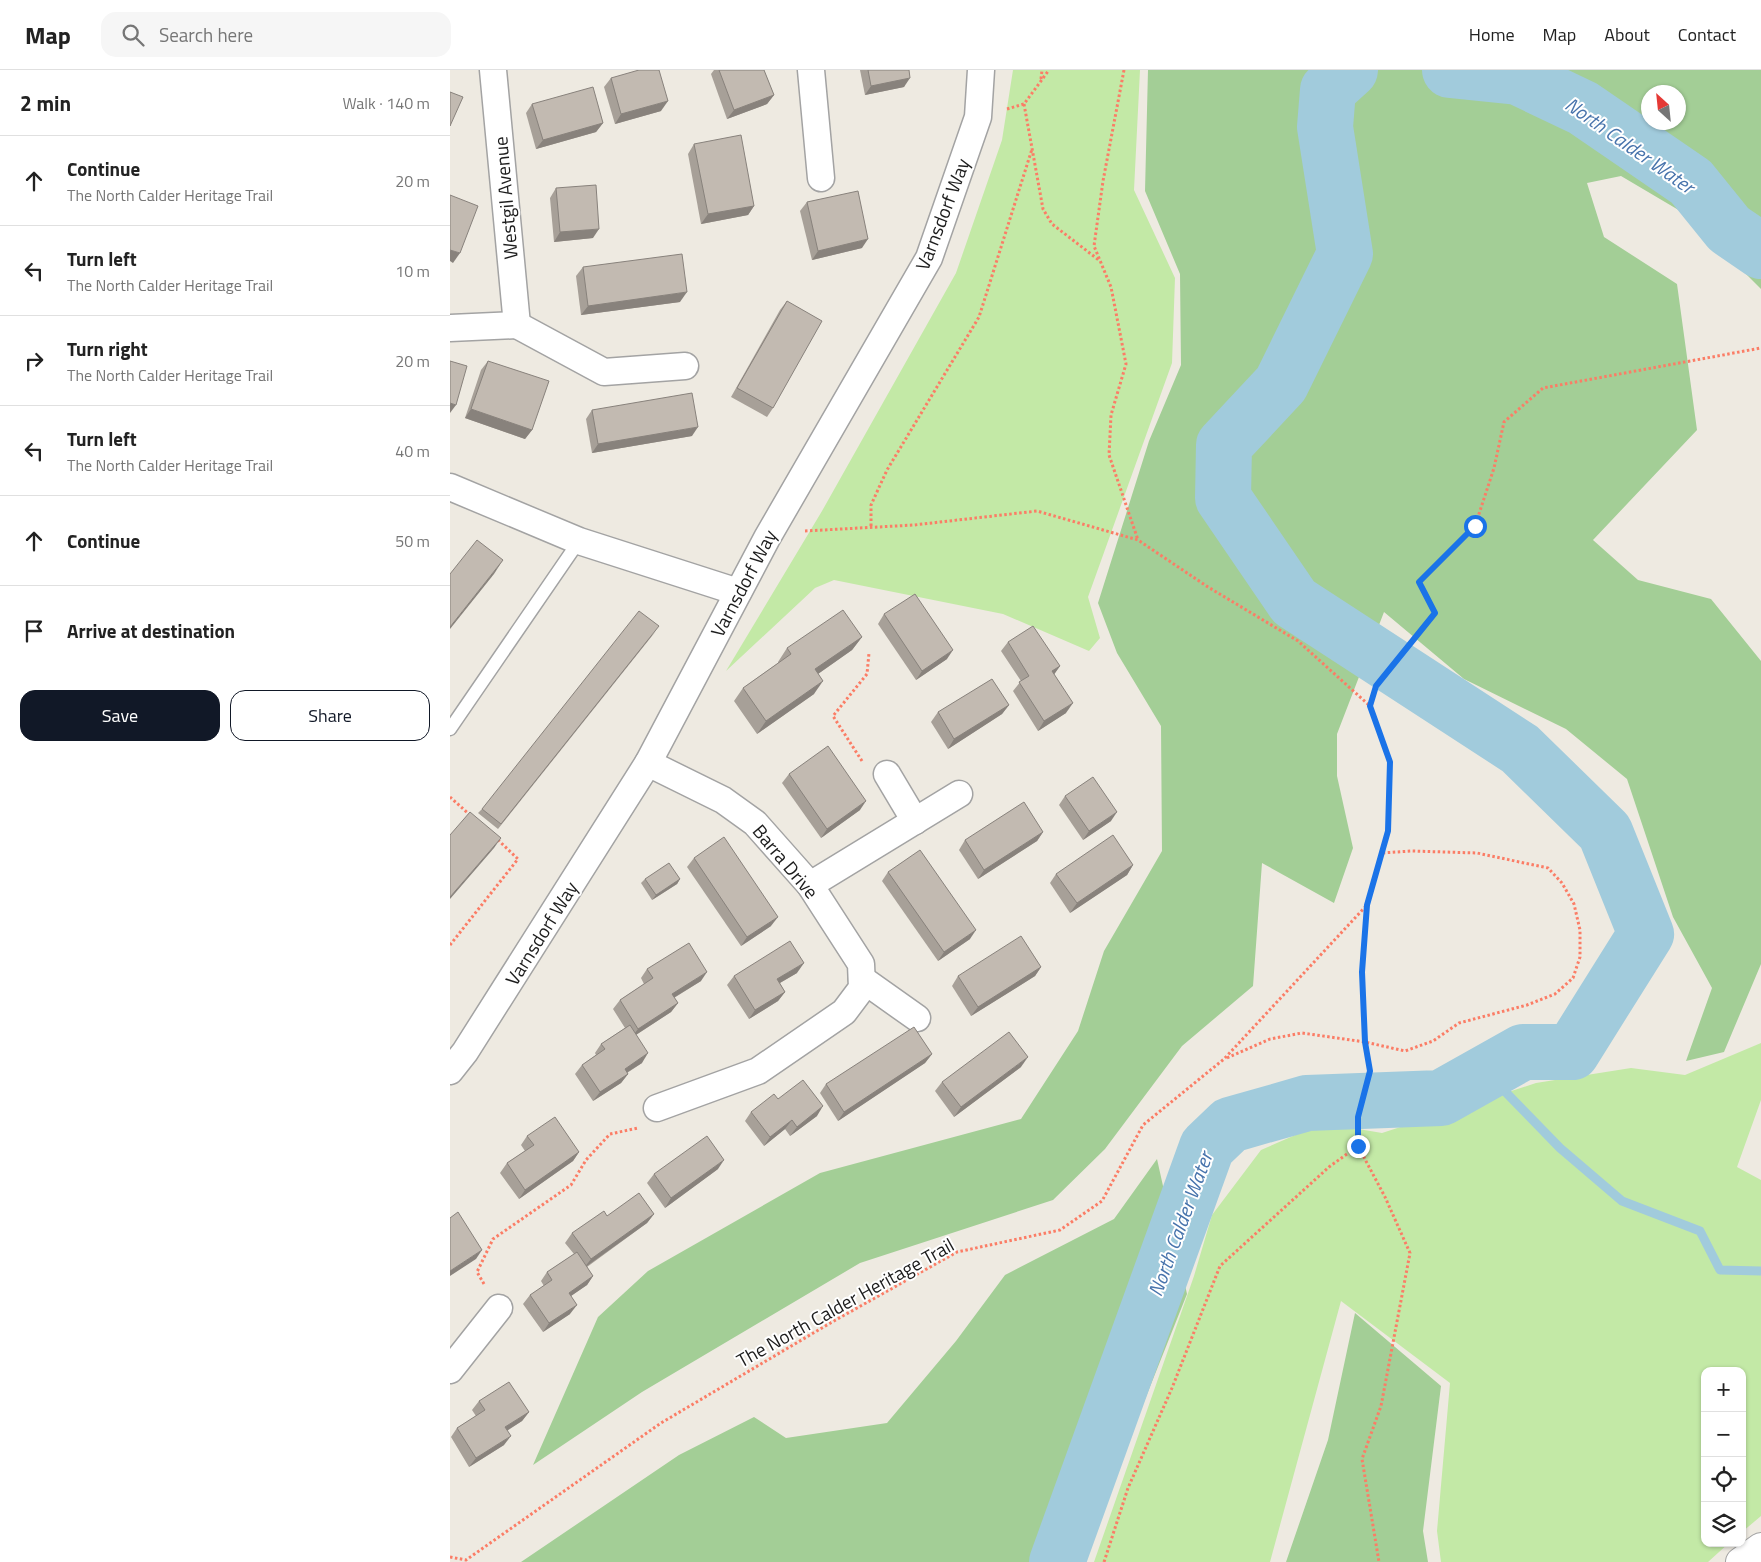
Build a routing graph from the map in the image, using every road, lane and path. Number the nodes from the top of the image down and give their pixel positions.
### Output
1 (493, 70) edge
2 (811, 70) edge
3 (981, 70) edge
4 (1042, 70) edge
5 (1049, 70) edge
6 (1124, 70) edge
7 (1041, 81) junction
8 (1024, 104) junction
9 (978, 117) junction
10 (1032, 149) junction
11 (821, 178) dead end
12 (1100, 262) junction
13 (517, 326) junction
14 (450, 328) edge
15 (1761, 348) edge
16 (685, 366) dead end
17 (450, 487) edge
18 (871, 526) junction
19 (767, 538) junction
20 (1138, 540) junction
21 (579, 541) junction
22 (738, 592) junction
23 (869, 653) dead end
24 (1370, 706) junction
25 (450, 729) edge
26 (648, 763) junction
27 (887, 774) joint
28 (959, 794) dead end
29 (450, 798) edge
30 (471, 816) edge
31 (915, 820) junction
32 (491, 834) edge
33 (1382, 854) junction
34 (810, 885) junction
35 (1367, 905) junction
36 (450, 945) edge
37 (862, 979) junction
38 (917, 1018) dead end
39 (1365, 1042) junction
40 (1224, 1059) junction
41 (450, 1071) edge
42 (657, 1108) joint
43 (1358, 1146) junction
44 (499, 1308) joint
45 (450, 1370) edge
46 (1761, 1547) edge
47 (450, 1557) edge
48 (1104, 1562) edge
49 (1379, 1562) edge
50 (1740, 1562) edge

1 - 13 street, Westgil Avenue
2 - 11 street
3 - 9 street, Varnsdorf Way
4 - 7 path
5 - 7 path
6 - 12 path
7 - 8 path
8 - 9 path
8 - 10 path
9 - 19 street, Varnsdorf Way
10 - 12 path
10 - 18 path
12 - 20 path
13 - 14 street
13 - 16 street
15 - 24 path
17 - 21 street
18 - 19 path
18 - 20 path
19 - 22 street, Varnsdorf Way
20 - 24 path
21 - 22 street
21 - 25 lane
22 - 26 street, Varnsdorf Way
23 - 27 path
24 - 33 path, The North Calder Heritage Trail
26 - 34 street, Barra Drive
26 - 41 street, Varnsdorf Way
27 - 31 street
28 - 31 street
29 - 30 path
31 - 34 street
32 - 36 path
33 - 35 path, The North Calder Heritage Trail
33 - 39 path
34 - 37 street, Barra Drive
35 - 39 path
35 - 40 path, The North Calder Heritage Trail
37 - 38 street
37 - 42 street
39 - 40 path
39 - 43 path
40 - 47 path, The North Calder Heritage Trail
42 - 44 path
43 - 48 path
43 - 49 path
44 - 45 street
46 - 50 street

